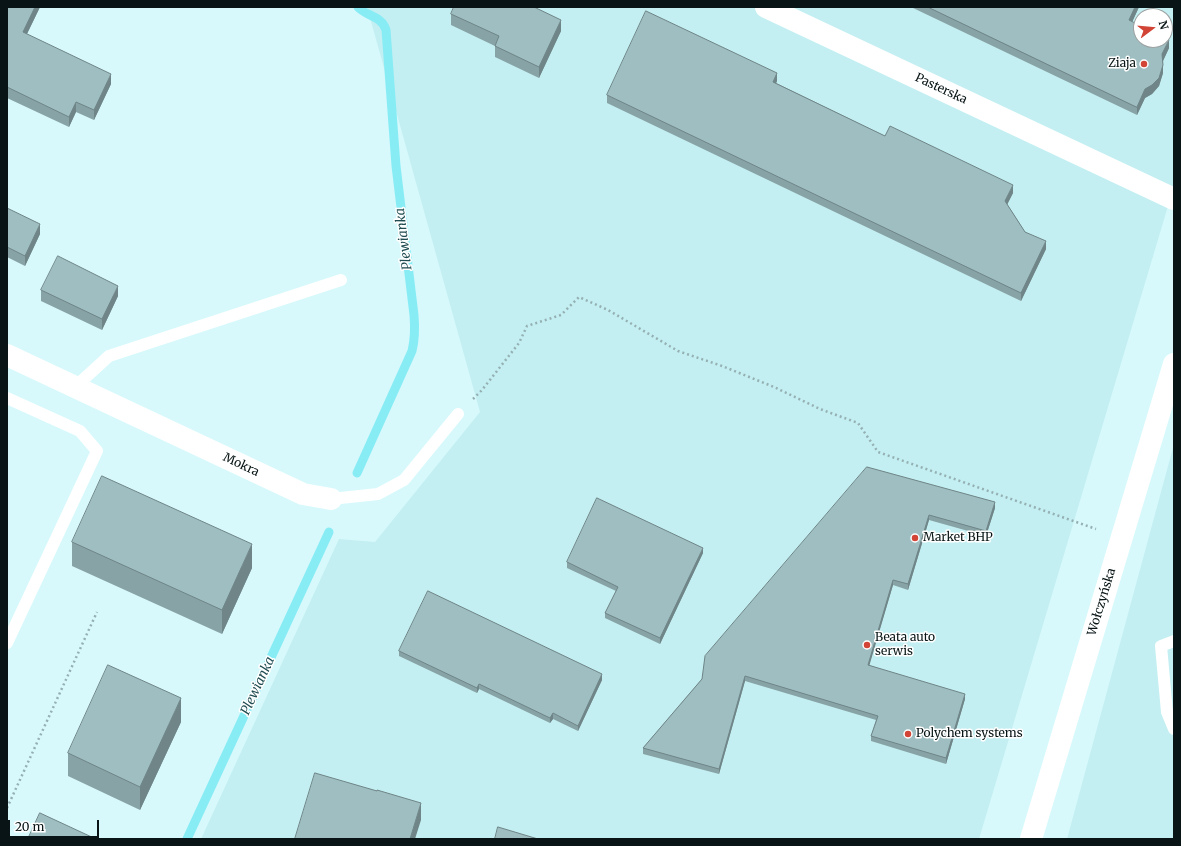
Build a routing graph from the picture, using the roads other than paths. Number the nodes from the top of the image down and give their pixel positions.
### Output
1 (766, 7) edge
2 (1174, 199) edge
3 (341, 280) dead end
4 (7, 355) edge
5 (1174, 364) edge
6 (75, 387) junction
7 (7, 398) edge
8 (458, 414) road end
9 (331, 499) joint
10 (1174, 641) edge
11 (7, 643) edge
12 (1174, 729) edge
13 (1031, 839) edge

1 - 2 street, Pasterska
3 - 6 lane
4 - 6 street, Mokra
5 - 13 street, Wołczyńska
6 - 9 street, Mokra
7 - 11 lane
8 - 9 lane, Mokra
10 - 12 lane

